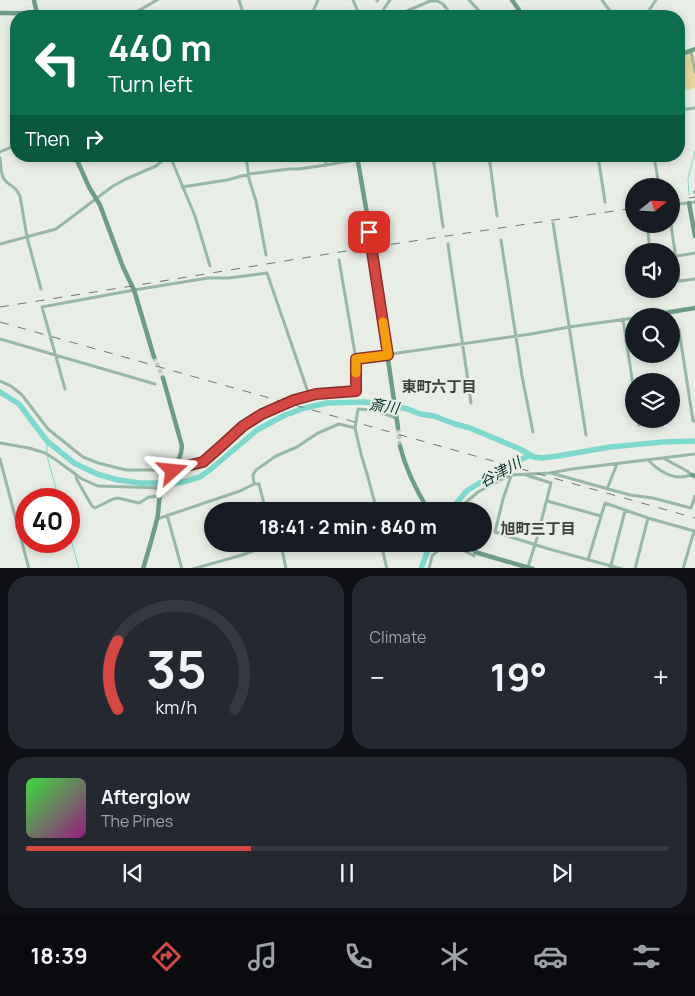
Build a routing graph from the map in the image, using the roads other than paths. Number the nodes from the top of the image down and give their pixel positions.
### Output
1 (156, 0) edge
2 (469, 0) edge
3 (512, 0) edge
4 (142, 10) edge
5 (409, 10) edge
6 (448, 10) edge
7 (478, 10) edge
8 (519, 10) dead end
9 (693, 49) edge
10 (695, 70) edge
11 (0, 158) edge
12 (78, 162) edge
13 (161, 162) edge
14 (172, 162) edge
15 (247, 162) edge
16 (326, 162) edge
17 (339, 162) edge
18 (358, 162) edge
19 (434, 162) edge
20 (490, 162) edge
21 (599, 162) edge
22 (655, 162) edge
23 (326, 165) junction
24 (249, 174) junction
25 (658, 178) edge
26 (182, 187) junction
27 (96, 198) junction
28 (605, 202) dead end
29 (692, 202) edge
30 (497, 216) dead end
31 (553, 223) dead end
32 (443, 227) dead end
33 (694, 228) edge
34 (695, 236) edge
35 (27, 237) junction
36 (501, 240) dead end
37 (0, 244) edge
38 (448, 244) dead end
39 (695, 253) edge
40 (266, 255) dead end
41 (680, 255) edge
42 (339, 260) dead end
43 (210, 266) dead end
44 (695, 279) edge
45 (680, 281) edge
46 (41, 289) dead end
47 (134, 290) junction
48 (695, 308) edge
49 (680, 310) edge
50 (623, 319) joint
51 (569, 327) junction
52 (516, 336) junction
53 (680, 337) edge
54 (0, 339) edge
55 (463, 344) junction
56 (56, 355) junction
57 (388, 355) junction
58 (154, 357) tunnel mouth
59 (356, 359) junction
60 (631, 373) edge
61 (163, 378) tunnel mouth
62 (0, 381) edge
63 (155, 384) dead end
64 (64, 388) dead end
65 (309, 395) junction
66 (471, 403) dead end
67 (396, 417) junction
68 (695, 421) edge
69 (355, 428) junction
70 (398, 428) tunnel mouth
71 (533, 432) dead end
72 (586, 435) dead end
73 (0, 443) edge
74 (400, 446) tunnel mouth
75 (695, 454) edge
76 (662, 458) junction
77 (0, 459) edge
78 (648, 460) junction
79 (617, 464) junction
80 (173, 470) junction
81 (550, 473) junction
82 (76, 475) junction
83 (510, 476) junction
84 (694, 476) edge
85 (254, 484) junction
86 (164, 486) junction
87 (607, 489) junction
88 (160, 496) junction
89 (695, 496) edge
90 (264, 502) edge
91 (375, 502) edge
92 (424, 502) edge
93 (466, 502) edge
94 (547, 502) junction
95 (625, 511) junction
96 (167, 514) junction
97 (601, 516) junction
98 (648, 518) junction
99 (157, 519) junction
100 (535, 544) junction
101 (250, 552) edge
102 (283, 552) edge
103 (383, 552) edge
104 (436, 552) edge
105 (467, 552) edge
106 (476, 552) edge
107 (477, 552) edge
108 (588, 560) junction
109 (611, 567) edge
110 (30, 568) edge
111 (143, 568) edge
112 (182, 568) edge
113 (193, 568) edge
114 (286, 568) edge
115 (387, 568) edge
116 (429, 568) edge
117 (530, 568) edge
118 (622, 568) edge
119 (635, 568) edge
120 (683, 568) edge

1 - 4 street
2 - 7 street
3 - 8 street
5 - 6 street
9 - 10 street
11 - 35 street
12 - 27 street
13 - 27 street
14 - 26 street
15 - 24 street
16 - 23 street
17 - 23 street
18 - 57 street, bridge
19 - 32 street
20 - 30 street
21 - 28 street
22 - 25 street
23 - 24 street
24 - 26 street
24 - 40 street
26 - 43 street
27 - 35 street
27 - 47 street
29 - 33 street
31 - 51 street
33 - 34 street
35 - 37 street
35 - 46 street
36 - 52 street
38 - 55 street
39 - 41 street
42 - 59 street
44 - 45 street
47 - 56 street
47 - 58 street
47 - 65 street
48 - 49 street
50 - 51 street
50 - 60 street
51 - 52 street
51 - 72 street
52 - 55 street
52 - 71 street
53 - 68 street
54 - 56 street
55 - 57 street
55 - 66 street
56 - 63 street
56 - 64 street
57 - 59 street
57 - 67 street
59 - 65 street
61 - 80 street
62 - 80 street
65 - 80 street
67 - 69 street
67 - 70 street
69 - 85 street
69 - 91 street
73 - 82 street
74 - 92 street
75 - 76 street
76 - 78 street
76 - 84 street
77 - 110 street
78 - 79 street
78 - 84 street
79 - 81 street
79 - 87 street
80 - 86 street
81 - 83 street
81 - 87 street
82 - 86 street
82 - 88 street
83 - 93 street
83 - 94 street
83 - 100 street
85 - 90 street
85 - 96 street
86 - 88 street
87 - 89 street
88 - 99 street
94 - 97 street
94 - 100 street
95 - 97 street
95 - 98 street
95 - 109 street
96 - 99 street
96 - 112 street
97 - 108 street
98 - 119 street
98 - 120 street
99 - 111 street
100 - 108 street
100 - 117 street
101 - 113 street
102 - 114 street
103 - 115 street
104 - 116 street
105 - 106 street
107 - 117 street
108 - 109 street
109 - 118 street

